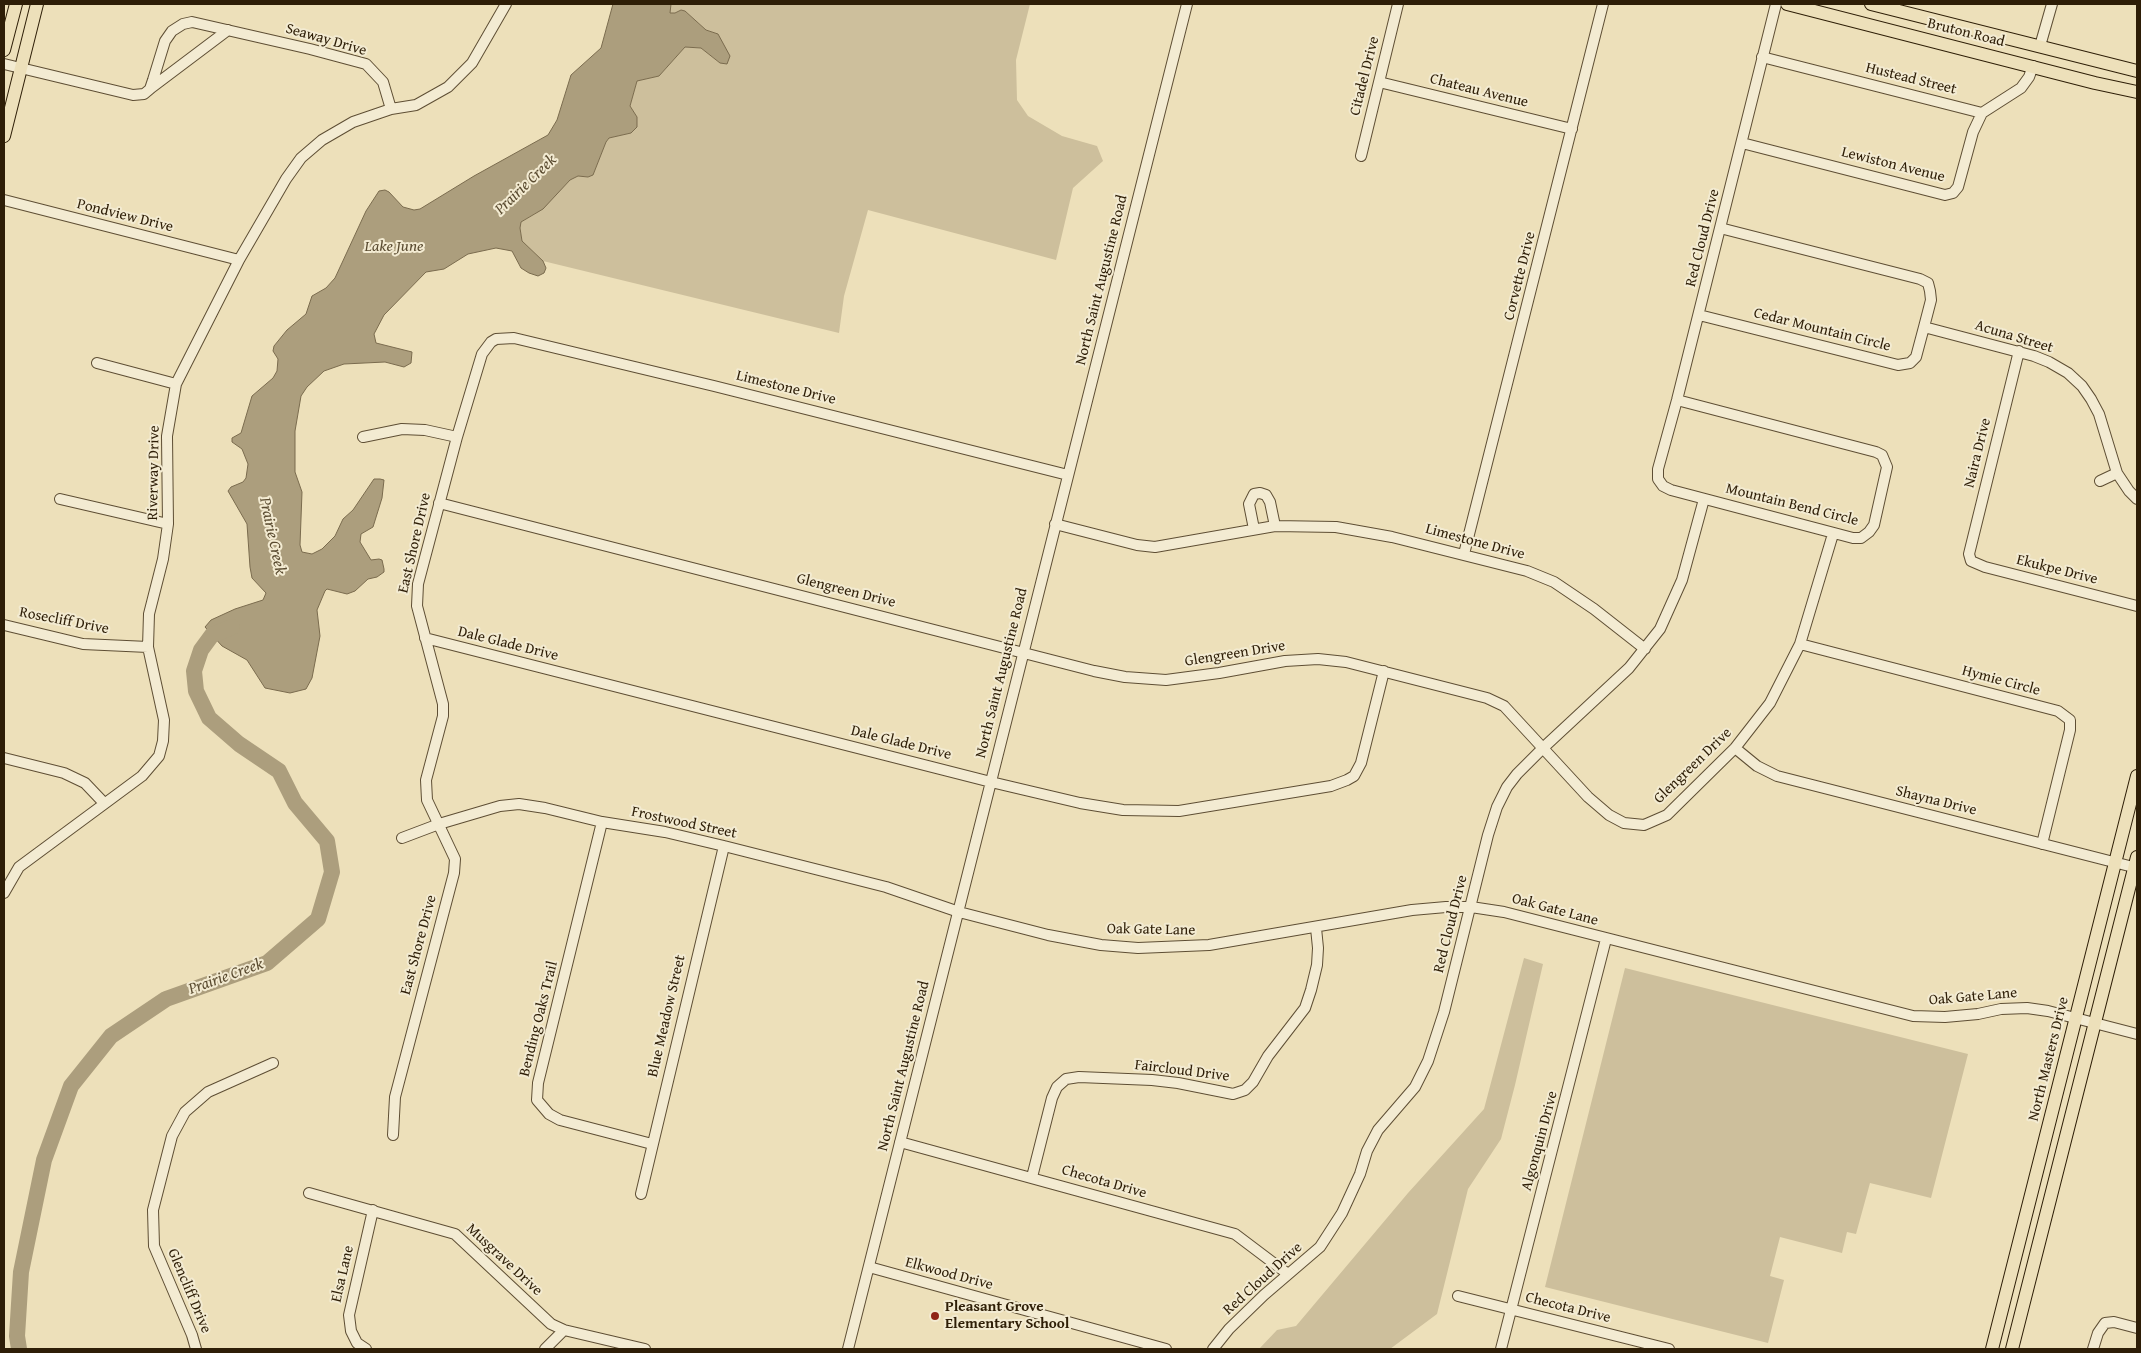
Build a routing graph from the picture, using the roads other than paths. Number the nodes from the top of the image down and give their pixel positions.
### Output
1 (16, 4) edge
2 (37, 4) edge
3 (506, 4) edge
4 (1187, 4) edge
5 (1398, 4) edge
6 (1603, 4) edge
7 (1776, 4) edge
8 (1787, 4) edge
9 (1871, 4) edge
10 (2052, 4) edge
11 (1896, 10) junction
12 (228, 30) junction
13 (1891, 30) junction
14 (2040, 46) junction
15 (4, 50) edge
16 (1762, 57) junction
17 (4, 64) edge
18 (2033, 66) junction
19 (21, 69) junction
20 (2137, 71) edge
21 (1379, 82) junction
22 (150, 89) junction
23 (2137, 92) edge
24 (391, 109) junction
25 (1982, 113) junction
26 (1572, 129) junction
27 (4, 136) edge
28 (1742, 143) junction
29 (1361, 156) dead end
30 (4, 200) edge
31 (1720, 228) junction
32 (239, 260) junction
33 (1699, 314) junction
34 (1924, 327) junction
35 (496, 339) joint
36 (2019, 351) junction
37 (96, 363) dead end
38 (176, 384) junction
39 (1677, 400) junction
40 (363, 437) dead end
41 (457, 437) junction
42 (2117, 473) junction
43 (1068, 475) junction
44 (1658, 479) joint
45 (2100, 482) dead end
46 (60, 499) dead end
47 (1704, 499) junction
48 (2137, 499) edge
49 (439, 503) junction
50 (168, 524) junction
51 (1055, 524) junction
52 (1275, 526) junction
53 (1254, 529) junction
54 (1833, 534) junction
55 (1464, 554) junction
56 (1971, 561) joint
57 (2137, 606) edge
58 (4, 625) edge
59 (425, 638) junction
60 (1800, 644) junction
61 (148, 647) junction
62 (1645, 649) junction
63 (1023, 652) junction
64 (1384, 671) junction
65 (1543, 748) junction
66 (1735, 748) junction
67 (4, 758) edge
68 (2137, 776) edge
69 (991, 782) junction
70 (104, 803) junction
71 (602, 822) junction
72 (439, 824) junction
73 (402, 838) dead end
74 (2042, 844) junction
75 (724, 846) junction
76 (2115, 863) junction
77 (2136, 864) edge
78 (4, 893) edge
79 (1471, 907) junction
80 (959, 912) junction
81 (1316, 928) junction
82 (1606, 939) junction
83 (2076, 1018) junction
84 (2096, 1023) junction
85 (2137, 1034) edge
86 (273, 1063) dead end
87 (393, 1134) dead end
88 (900, 1142) junction
89 (652, 1144) junction
90 (1032, 1178) junction
91 (2035, 1180) junction
92 (2054, 1184) junction
93 (309, 1193) dead end
94 (641, 1194) dead end
95 (373, 1210) junction
96 (869, 1268) junction
97 (1288, 1274) junction
98 (1458, 1296) dead end
99 (1511, 1309) junction
100 (2137, 1328) edge
101 (564, 1330) junction
102 (361, 1346) edge
103 (196, 1349) edge
104 (545, 1349) edge
105 (645, 1349) edge
106 (848, 1349) edge
107 (1166, 1349) edge
108 (1212, 1349) edge
109 (1501, 1349) edge
110 (1669, 1349) edge
111 (1992, 1349) edge
112 (2012, 1349) edge
113 (2093, 1349) edge

1 - 15 main road
2 - 19 main road
3 - 24 street, Riverway Drive
4 - 43 street, North Saint Augustine Road
5 - 21 street, Citadel Drive
6 - 26 street, Corvette Drive
7 - 16 street, Red Cloud Drive
8 - 13 main road, Bruton Road
9 - 11 main road, Bruton Road
10 - 14 street
11 - 13 main road
11 - 14 main road, Bruton Road
12 - 22 street
12 - 22 street, Seaway Drive
12 - 24 street, Seaway Drive
13 - 18 main road, Bruton Road
14 - 18 main road
14 - 20 main road, Bruton Road
16 - 25 street, Hustead Street
16 - 28 street, Red Cloud Drive
17 - 19 street
18 - 23 main road, Bruton Road
18 - 25 street
19 - 22 street
19 - 27 main road
21 - 26 street, Chateau Avenue
21 - 29 street, Citadel Drive
24 - 32 street, Riverway Drive
25 - 28 street, Lewiston Avenue
26 - 55 street, Corvette Drive
28 - 31 street, Red Cloud Drive
30 - 32 street, Pondview Drive
31 - 33 street, Red Cloud Drive
31 - 34 street, Cedar Mountain Circle
32 - 38 street, Riverway Drive
33 - 34 street, Cedar Mountain Circle
33 - 39 street, Red Cloud Drive
34 - 36 street, Acuna Street
35 - 41 street, East Shore Drive
35 - 43 street, Limestone Drive
36 - 42 street, Acuna Street
36 - 56 street, Naira Drive
37 - 38 street
38 - 50 street, Riverway Drive
39 - 44 street, Red Cloud Drive
39 - 54 street, Mountain Bend Circle
40 - 41 street
41 - 49 street, East Shore Drive
42 - 45 street
42 - 48 street, Acuna Street
43 - 51 street, North Saint Augustine Road
44 - 47 street, Mountain Bend Circle
46 - 50 street
47 - 54 street, Mountain Bend Circle
47 - 62 street, Red Cloud Drive
49 - 59 street, East Shore Drive
49 - 63 street, Glengreen Drive
50 - 61 street, Riverway Drive
51 - 53 street, Limestone Drive
51 - 63 street, North Saint Augustine Road
52 - 53 street, Limestone Drive
52 - 53 street
52 - 55 street, Limestone Drive
54 - 60 street, Glengreen Drive
55 - 62 street, Limestone Drive
56 - 57 street, Ekukpe Drive
58 - 61 street, Rosecliff Drive
59 - 69 street, Dale Glade Drive
59 - 72 street, East Shore Drive
60 - 66 street, Glengreen Drive
60 - 74 street, Hymie Circle
61 - 70 street, Riverway Drive
62 - 65 street, Red Cloud Drive
63 - 64 street, Glengreen Drive
63 - 69 street, North Saint Augustine Road
64 - 65 street, Glengreen Drive
64 - 69 street, Dale Glade Drive
65 - 66 street, Glengreen Drive
65 - 79 street, Red Cloud Drive
66 - 74 street, Shayna Drive
67 - 70 street
68 - 76 main road, North Masters Drive
69 - 80 street, North Saint Augustine Road
70 - 78 street, Riverway Drive
71 - 72 street, Frostwood Street
71 - 75 street, Frostwood Street
71 - 89 street, Bending Oaks Trail
72 - 73 street, Frostwood Street
72 - 87 street, East Shore Drive
74 - 76 street, Shayna Drive
75 - 80 street, Frostwood Street
75 - 89 street, Blue Meadow Street
76 - 77 street, Shayna Drive
76 - 83 main road, North Masters Drive
77 - 84 main road
79 - 81 street, Oak Gate Lane
79 - 82 street, Oak Gate Lane
79 - 97 street, Red Cloud Drive
80 - 81 street, Oak Gate Lane
80 - 88 street, North Saint Augustine Road
81 - 90 street, Faircloud Drive
82 - 83 street, Oak Gate Lane
82 - 99 street, Algonquin Drive
83 - 84 street, Oak Gate Lane
83 - 91 main road, North Masters Drive
84 - 85 street, Oak Gate Lane
84 - 92 main road
86 - 103 street, Glencliff Drive
88 - 90 street, Checota Drive
88 - 96 street, North Saint Augustine Road
89 - 94 street, Blue Meadow Street
90 - 97 street, Checota Drive
91 - 92 main road
91 - 111 main road, North Masters Drive
92 - 112 main road
93 - 95 street, Musgrave Drive
95 - 101 street, Musgrave Drive
95 - 102 street, Elsa Lane
96 - 106 street, North Saint Augustine Road
96 - 107 street, Elkwood Drive
97 - 108 street, Red Cloud Drive
98 - 99 street, Checota Drive
99 - 109 street, Algonquin Drive
99 - 110 street, Checota Drive
100 - 113 street
101 - 104 street
101 - 105 street, Musgrave Drive

